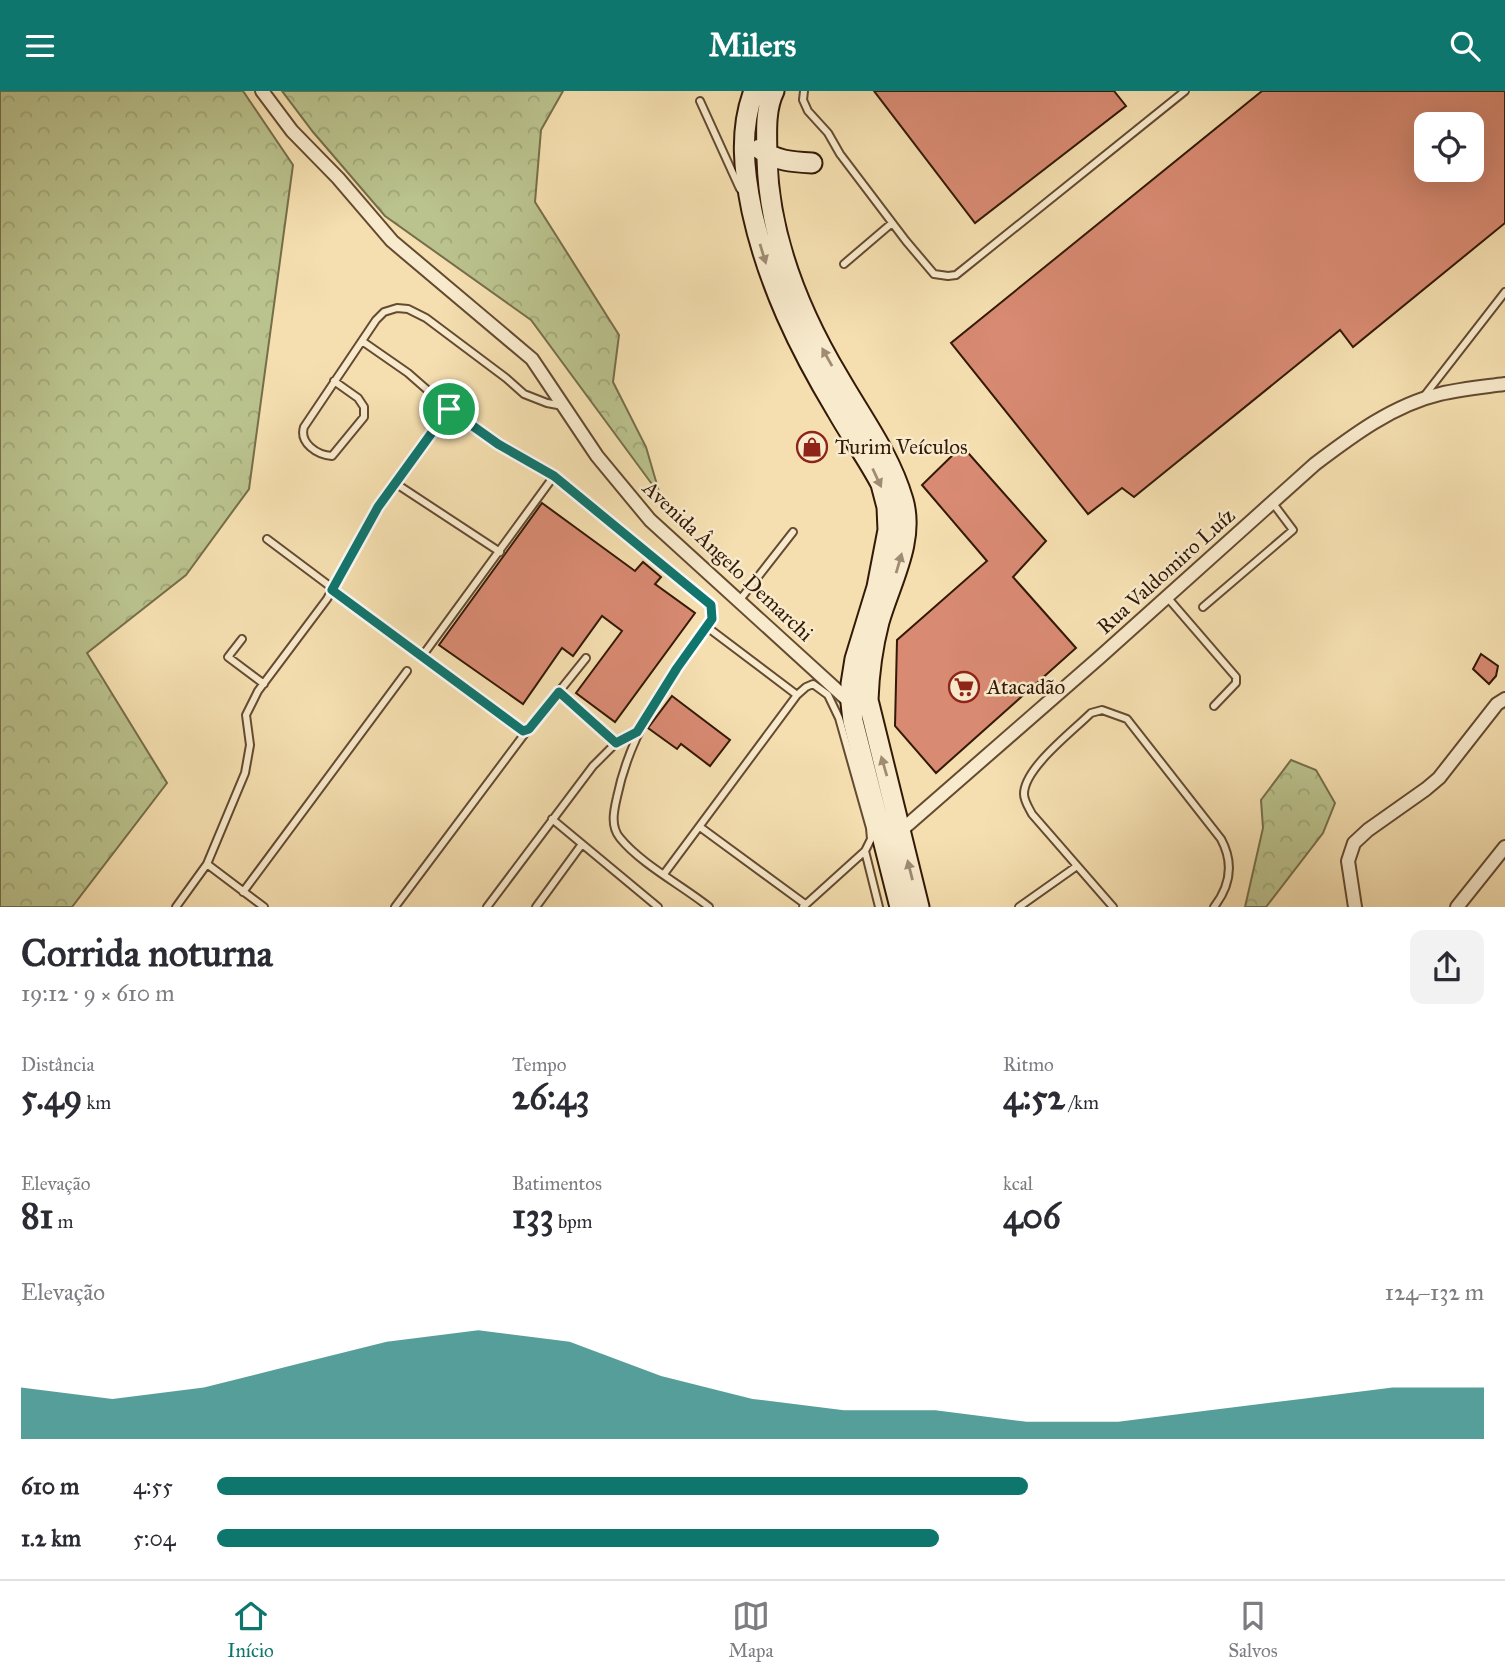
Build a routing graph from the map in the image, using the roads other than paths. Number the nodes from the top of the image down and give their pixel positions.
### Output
1 (261, 91) edge
2 (754, 91) edge
3 (766, 91) edge
4 (774, 91) edge
5 (804, 91) edge
6 (1185, 91) edge
7 (700, 101) dead end
8 (767, 155) junction
9 (811, 163) dead end
10 (752, 211) junction
11 (892, 223) junction
12 (844, 264) dead end
13 (1505, 292) edge
14 (362, 341) junction
15 (334, 381) junction
16 (1505, 384) edge
17 (1421, 401) junction
18 (565, 406) junction
19 (449, 409) junction
20 (554, 476) junction
21 (395, 483) junction
22 (1272, 502) junction
23 (793, 532) dead end
24 (267, 539) dead end
25 (500, 552) junction
26 (332, 590) junction
27 (1167, 597) junction
28 (739, 601) junction
29 (1203, 607) dead end
30 (707, 627) junction
31 (242, 639) dead end
32 (423, 655) junction
33 (586, 658) dead end
34 (407, 671) dead end
35 (264, 684) junction
36 (559, 692) junction
37 (797, 695) junction
38 (1505, 699) edge
39 (860, 702) junction
40 (1214, 706) dead end
41 (526, 731) junction
42 (637, 732) junction
43 (616, 743) junction
44 (552, 819) junction
45 (700, 827) junction
46 (892, 838) junction
47 (582, 844) junction
48 (1505, 847) edge
49 (865, 851) junction
50 (206, 864) junction
51 (1077, 866) junction
52 (664, 874) junction
53 (243, 891) junction
54 (804, 906) edge
55 (176, 907) edge
56 (264, 907) edge
57 (395, 907) edge
58 (487, 907) edge
59 (536, 907) edge
60 (658, 907) edge
61 (709, 907) edge
62 (879, 907) edge
63 (900, 907) edge
64 (919, 907) edge
65 (1019, 907) edge
66 (1113, 907) edge
67 (1214, 907) edge
68 (1354, 907) edge
69 (1457, 907) edge

1 - 18 street, Avenida Ângelo Demarchi
2 - 10 main road
3 - 8 main road
4 - 8 main road
5 - 11 lane
6 - 11 lane
7 - 10 lane
8 - 9 main road
39 -> 8 main road
10 -> 39 main road
11 - 12 lane
13 - 17 lane
14 - 15 lane
14 - 18 lane
14 - 19 lane
15 - 15 lane
16 - 17 street, Rua Valdomiro Luíz
17 - 22 street, Rua Valdomiro Luíz
18 - 28 street, Avenida Ângelo Demarchi
19 - 20 lane
19 - 21 lane
20 - 25 lane
20 - 30 lane
21 - 25 lane
21 - 26 lane
22 - 27 street, Rua Valdomiro Luíz
22 - 29 lane
23 - 28 lane
24 - 26 lane
25 - 32 lane
26 - 32 lane
26 - 35 lane
27 - 40 lane
27 - 46 street, Rua Valdomiro Luíz
28 - 39 street, Avenida Ângelo Demarchi
30 - 37 lane
30 - 42 lane
31 - 35 lane
32 - 41 lane
33 - 36 lane
34 - 53 lane
35 - 50 lane
36 - 41 lane
36 - 43 lane
37 - 45 lane
37 - 49 lane
38 - 68 street
39 - 46 main road
41 - 57 lane
42 - 43 lane
42 - 52 lane
43 - 44 lane
44 - 47 lane
44 - 58 lane
45 - 52 lane
45 - 54 lane
46 - 63 main road
64 -> 46 main road
47 - 59 lane
47 - 60 lane
48 - 69 street
49 - 54 lane
49 - 62 lane
50 - 53 lane
50 - 55 lane
51 - 65 lane
51 - 66 lane
51 - 67 lane
52 - 61 lane
53 - 56 lane

